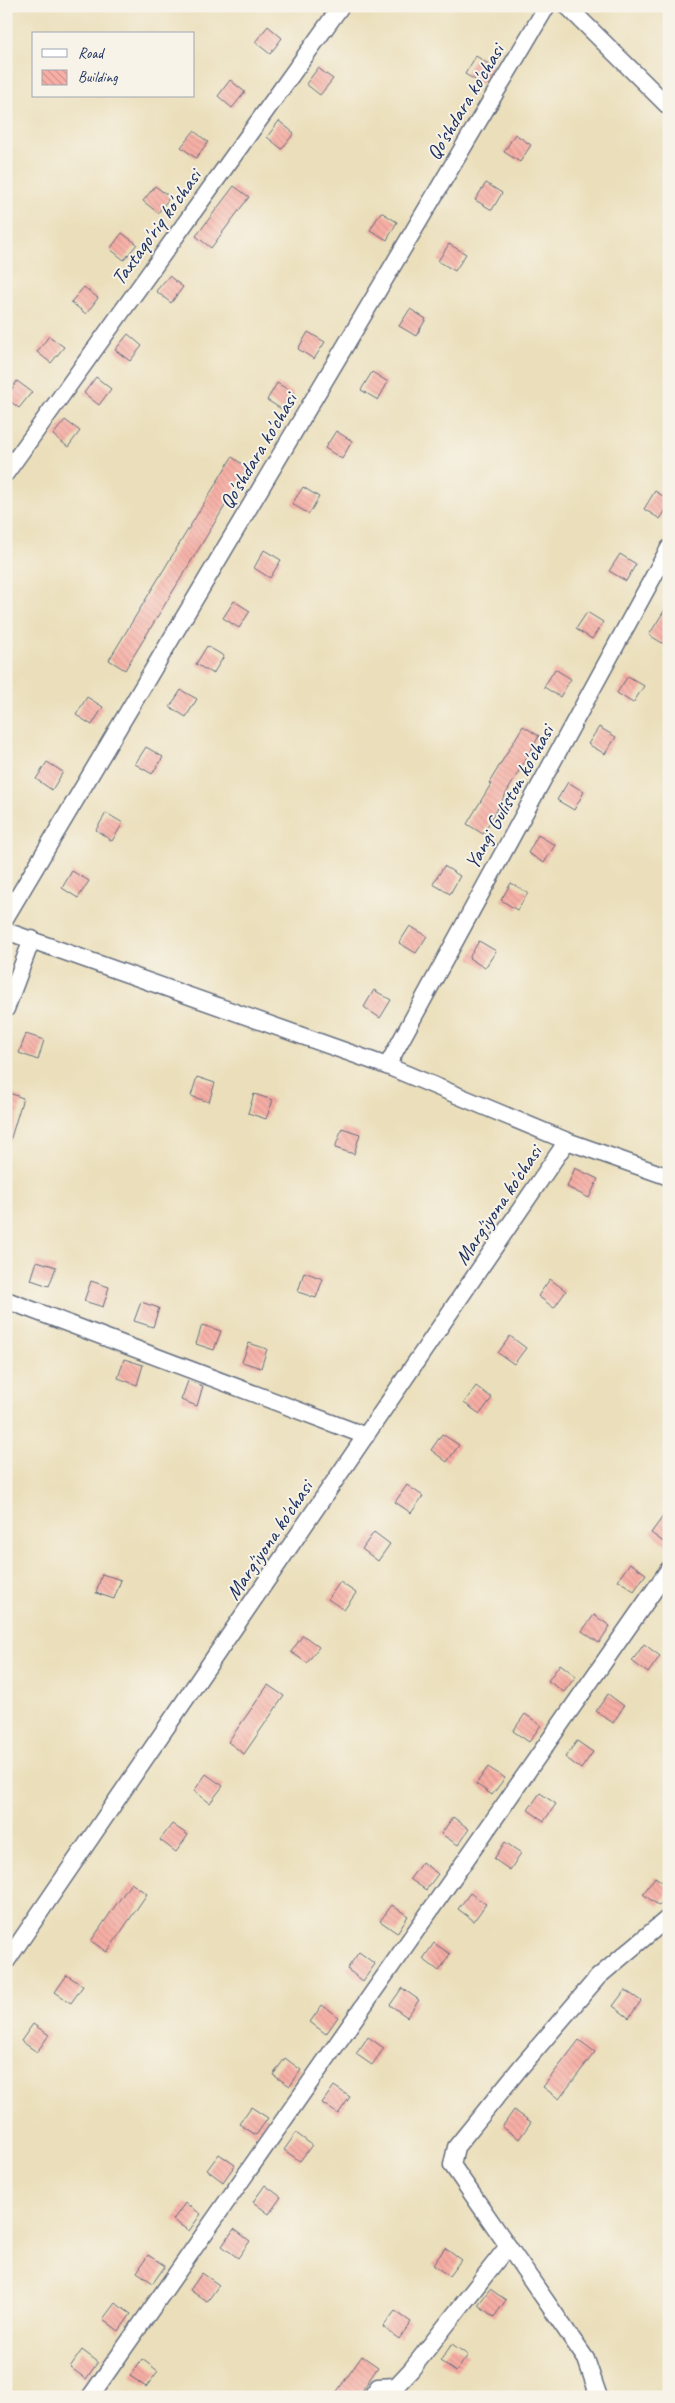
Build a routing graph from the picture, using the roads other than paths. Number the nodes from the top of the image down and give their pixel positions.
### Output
1 (341, 6) edge
2 (547, 6) edge
3 (571, 8) edge
4 (669, 107) edge
5 (6, 473) edge
6 (669, 548) edge
7 (6, 917) edge
8 (6, 931) edge
9 (32, 940) junction
10 (6, 1009) edge
11 (387, 1066) junction
12 (567, 1141) junction
13 (669, 1177) edge
14 (6, 1300) edge
15 (366, 1436) junction
16 (669, 1569) edge
17 (669, 1917) edge
18 (6, 1962) edge
19 (508, 2246) junction
20 (90, 2397) edge
21 (371, 2397) edge
22 (599, 2397) edge

1 - 5 street, Taxtaqo'riq ko'chasi
2 - 7 street, Qo'shdara ko'chasi
3 - 4 street
6 - 11 street, Yangi Guliston ko'chasi
8 - 9 street
9 - 10 street
9 - 11 street
11 - 12 street
12 - 13 street
12 - 15 street, Marg'iyona ko'chasi
14 - 15 street
15 - 18 street, Marg'iyona ko'chasi
16 - 20 street
17 - 19 street
19 - 21 street
19 - 22 street

